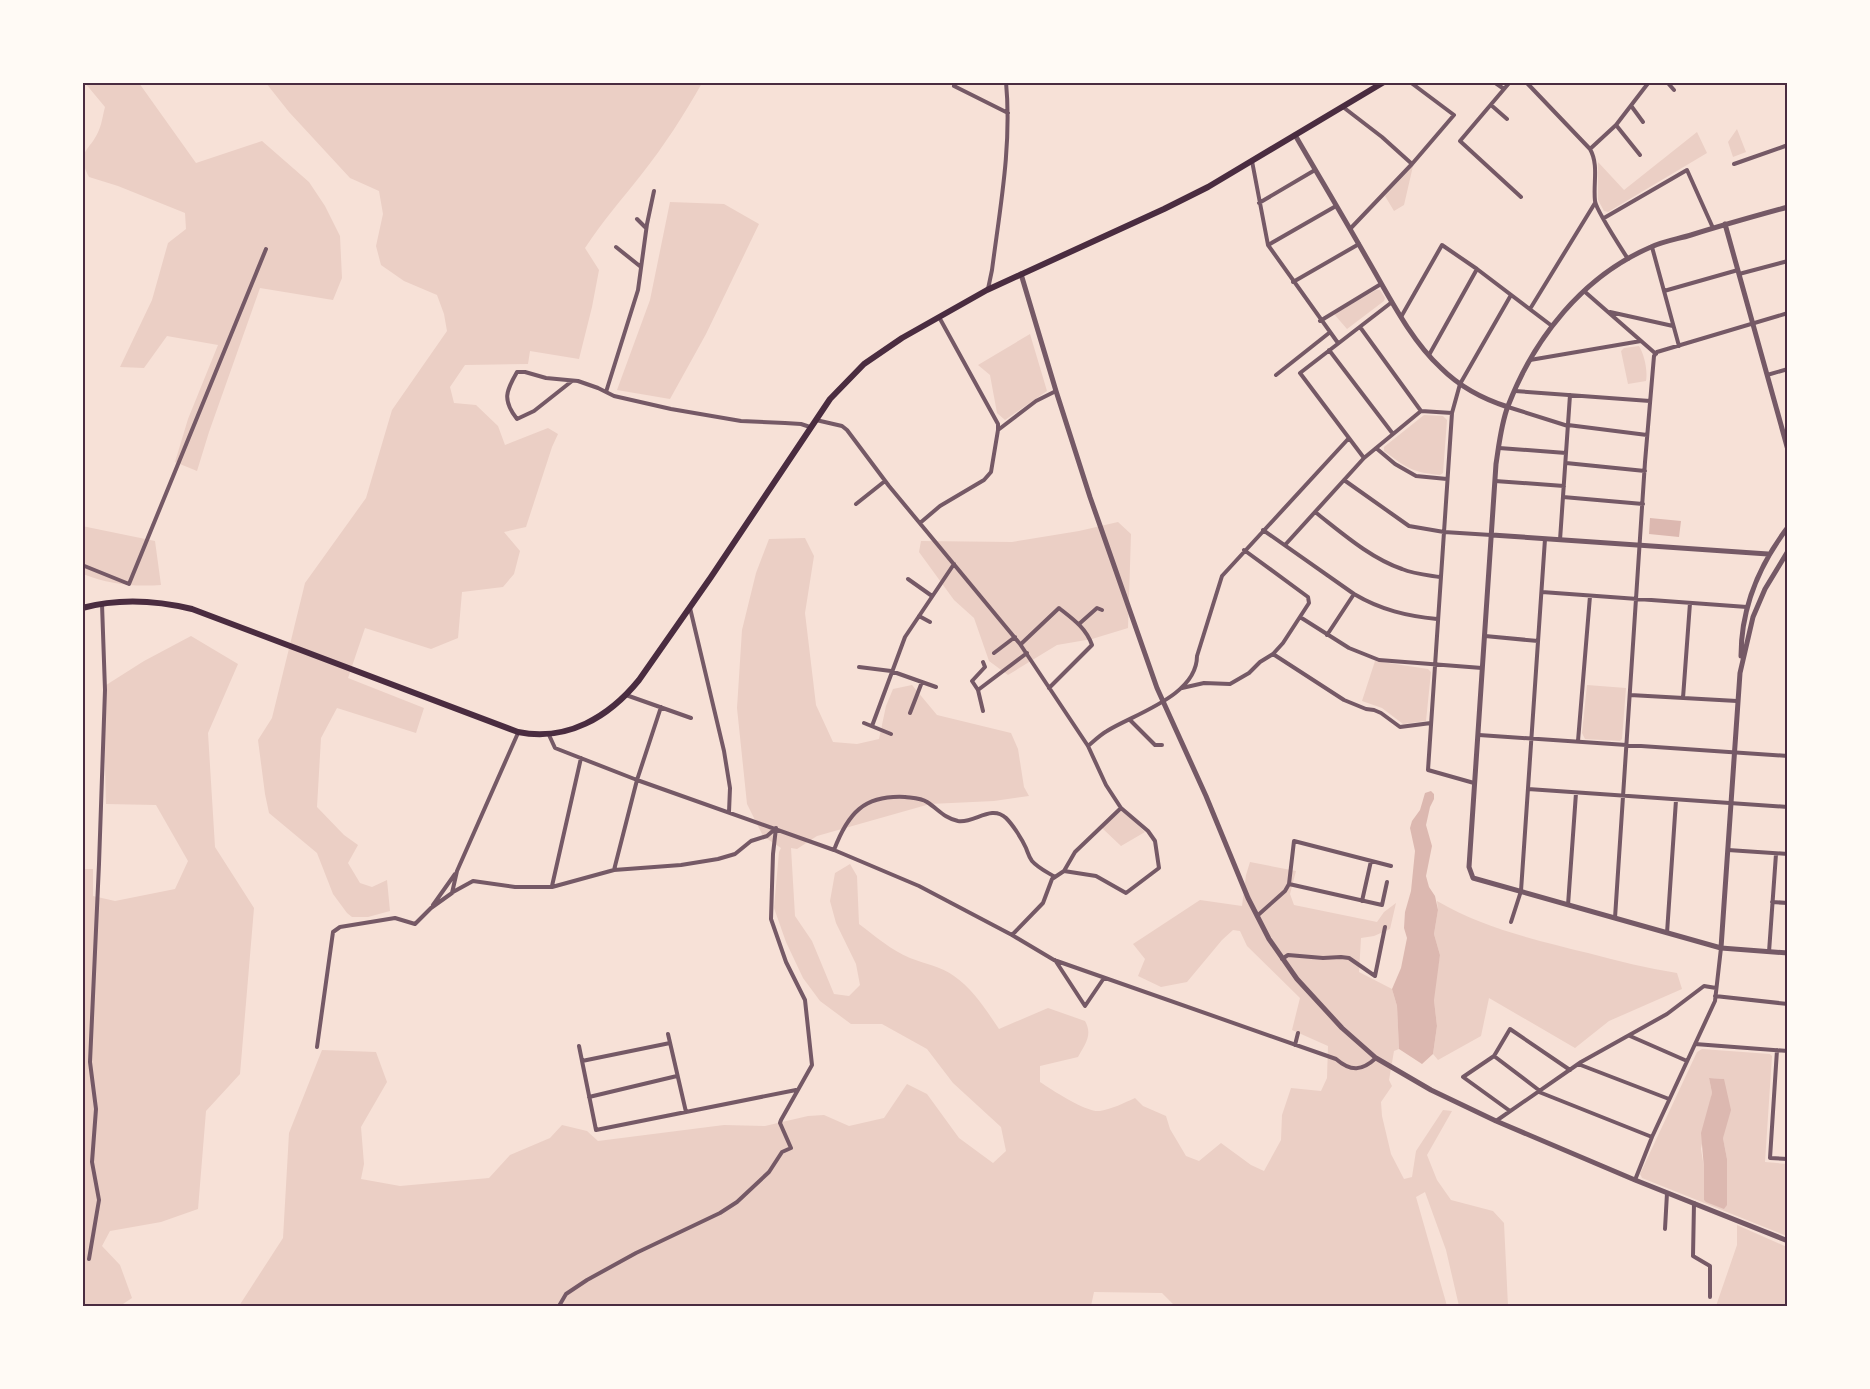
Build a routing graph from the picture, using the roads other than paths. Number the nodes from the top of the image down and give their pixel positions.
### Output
1 (1006, 82) edge
2 (1384, 82) edge
3 (1410, 82) edge
4 (1494, 82) edge
5 (1510, 82) edge
6 (1526, 82) edge
7 (1649, 82) edge
8 (1667, 82) edge
9 (954, 86) dead end
10 (1504, 89) junction
11 (1674, 90) dead end
12 (1491, 105) junction
13 (1343, 107) junction
14 (1632, 107) junction
15 (1008, 113) junction
16 (1507, 119) dead end
17 (1643, 122) dead end
18 (1616, 125) junction
19 (1295, 135) junction
20 (1788, 145) edge
21 (1590, 149) junction
22 (1640, 155) dead end
23 (1252, 161) junction
24 (1412, 164) junction
25 (1734, 164) dead end
26 (1315, 170) junction
27 (654, 190) dead end
28 (1521, 197) dead end
29 (1259, 203) junction
30 (1595, 203) junction
31 (1336, 206) junction
32 (1788, 207) edge
33 (1604, 218) junction
34 (637, 219) dead end
35 (1725, 224) junction
36 (646, 228) junction
37 (1713, 228) junction
38 (1350, 230) junction
39 (1359, 244) junction
40 (1268, 245) junction
41 (616, 247) dead end
42 (1652, 247) junction
43 (266, 249) dead end
44 (1628, 260) junction
45 (1788, 261) edge
46 (642, 267) junction
47 (1477, 269) junction
48 (1738, 272) junction
49 (1021, 274) junction
50 (1293, 282) junction
51 (1382, 284) junction
52 (987, 290) junction
53 (1584, 291) junction
54 (1664, 291) junction
55 (1511, 295) junction
56 (1392, 302) junction
57 (1530, 309) junction
58 (1607, 312) junction
59 (1788, 313) edge
60 (1401, 316) junction
61 (939, 317) junction
62 (1320, 321) junction
63 (1752, 323) junction
64 (1552, 326) junction
65 (1673, 326) junction
66 (1360, 327) junction
67 (1330, 333) junction
68 (1641, 341) junction
69 (1338, 344) junction
70 (1679, 346) junction
71 (1329, 351) junction
72 (1656, 354) junction
73 (1429, 355) junction
74 (1530, 360) junction
75 (1788, 369) edge
76 (1276, 375) dead end
77 (1767, 375) junction
78 (572, 381) junction
79 (1460, 384) junction
80 (1056, 391) junction
81 (1515, 391) junction
82 (606, 392) junction
83 (1570, 395) junction
84 (1650, 401) junction
85 (1508, 407) junction
86 (1421, 411) junction
87 (1452, 413) junction
88 (815, 420) junction
89 (1568, 426) junction
90 (810, 427) junction
91 (998, 430) junction
92 (1393, 434) junction
93 (1647, 435) junction
94 (1349, 438) junction
95 (1376, 448) junction
96 (1499, 448) junction
97 (1788, 450) edge
98 (1566, 453) junction
99 (1364, 458) junction
100 (1566, 463) junction
101 (1645, 471) junction
102 (1447, 479) junction
103 (1344, 480) junction
104 (885, 481) junction
105 (1494, 481) junction
106 (1564, 486) junction
107 (1563, 497) junction
108 (856, 504) dead end
109 (1643, 504) junction
110 (1314, 512) junction
111 (920, 523) junction
112 (1788, 527) edge
113 (1263, 530) junction
114 (1444, 532) junction
115 (1492, 535) junction
116 (1545, 539) junction
117 (1560, 540) junction
118 (1285, 544) junction
119 (1640, 546) junction
120 (1244, 550) junction
121 (1788, 550) edge
122 (1768, 554) junction
123 (954, 564) junction
124 (82, 565) edge
125 (1440, 577) junction
126 (908, 579) dead end
127 (1542, 592) junction
128 (1354, 594) junction
129 (932, 596) junction
130 (1590, 596) junction
131 (1637, 599) junction
132 (1690, 603) junction
133 (102, 604) junction
134 (1747, 607) junction
135 (82, 608) edge
136 (690, 608) junction
137 (1102, 610) dead end
138 (919, 616) junction
139 (1300, 617) junction
140 (1437, 620) junction
141 (930, 622) dead end
142 (1079, 624) junction
143 (1327, 635) junction
144 (1485, 636) junction
145 (1014, 637) junction
146 (1538, 641) junction
147 (1020, 644) junction
148 (994, 653) dead end
149 (1027, 653) junction
150 (1274, 654) junction
151 (983, 662) dead end
152 (1435, 665) junction
153 (859, 667) dead end
154 (1482, 668) junction
155 (891, 671) junction
156 (1740, 673) junction
157 (922, 682) junction
158 (936, 687) dead end
159 (1049, 688) junction
160 (1181, 688) junction
161 (978, 690) junction
162 (1630, 695) junction
163 (626, 696) junction
164 (1683, 698) junction
165 (1163, 701) junction
166 (1737, 701) junction
167 (661, 707) junction
168 (983, 711) dead end
169 (910, 713) dead end
170 (691, 718) dead end
171 (1130, 720) junction
172 (864, 723) dead end
173 (1431, 723) junction
174 (872, 726) junction
175 (518, 732) junction
176 (891, 734) dead end
177 (549, 735) junction
178 (1479, 735) junction
179 (1532, 738) junction
180 (1578, 741) junction
181 (1162, 745) dead end
182 (1088, 746) junction
183 (1627, 746) junction
184 (1734, 753) junction
185 (1788, 756) edge
186 (581, 758) junction
187 (637, 780) junction
188 (1474, 783) junction
189 (1528, 789) junction
190 (1576, 793) junction
191 (1622, 795) junction
192 (1676, 800) junction
193 (1731, 803) junction
194 (1788, 807) edge
195 (1121, 808) junction
196 (729, 812) junction
197 (776, 828) junction
198 (834, 850) junction
199 (1727, 850) junction
200 (1776, 854) junction
201 (1788, 854) edge
202 (1371, 861) junction
203 (1391, 866) dead end
204 (614, 870) junction
205 (457, 871) junction
206 (1064, 871) junction
207 (1055, 877) junction
208 (1387, 882) dead end
209 (1289, 884) junction
210 (552, 887) junction
211 (1521, 891) junction
212 (452, 892) junction
213 (1362, 901) junction
214 (1773, 902) junction
215 (1788, 903) edge
216 (1568, 905) junction
217 (431, 908) junction
218 (1257, 916) junction
219 (1615, 918) junction
220 (1510, 922) dead end
221 (1385, 927) dead end
222 (1667, 933) junction
223 (1012, 935) junction
224 (1721, 948) junction
225 (1769, 952) junction
226 (1788, 953) edge
227 (1282, 959) junction
228 (1054, 960) junction
229 (1104, 978) junction
230 (1716, 988) junction
231 (1715, 996) junction
232 (1788, 1004) edge
233 (1298, 1033) dead end
234 (668, 1034) dead end
235 (1629, 1036) junction
236 (670, 1043) junction
237 (1695, 1044) junction
238 (1295, 1045) junction
239 (579, 1046) dead end
240 (317, 1047) dead end
241 (1777, 1050) junction
242 (1788, 1051) edge
243 (1494, 1056) junction
244 (1376, 1058) junction
245 (1687, 1061) junction
246 (582, 1062) junction
247 (1578, 1064) junction
248 (1570, 1070) junction
249 (677, 1076) junction
250 (797, 1089) junction
251 (1539, 1091) junction
252 (589, 1097) junction
253 (1669, 1099) junction
254 (1510, 1111) junction
255 (686, 1112) junction
256 (1496, 1121) junction
257 (1652, 1137) junction
258 (1788, 1159) edge
259 (1635, 1180) junction
260 (1667, 1193) junction
261 (1694, 1203) junction
262 (1665, 1229) dead end
263 (1788, 1241) edge
264 (89, 1259) dead end
265 (1710, 1297) dead end
266 (559, 1306) edge

1 - 15 street
2 - 13 main road
3 - 24 street
4 - 10 street
5 - 10 street
6 - 21 street
7 - 14 street
8 - 11 street
9 - 15 street
10 - 12 street
12 - 16 street
12 - 28 street
13 - 19 main road
13 - 24 street
14 - 17 street
14 - 18 street
15 - 52 street
18 - 21 street
18 - 22 street
19 - 23 main road
19 - 26 street
20 - 25 street
21 - 30 street
23 - 29 street
23 - 49 main road
24 - 38 street
26 - 29 street
26 - 31 street
27 - 36 street
29 - 40 street
30 - 33 street
30 - 57 street
31 - 38 street
31 - 40 street
32 - 35 street
33 - 37 street
33 - 44 street
34 - 36 street
35 - 37 street
35 - 48 street
36 - 46 street
37 - 42 street
38 - 39 street
39 - 50 street
39 - 51 street
40 - 50 street
41 - 46 street
42 - 44 street
42 - 54 street
43 - 124 street
44 - 53 street
45 - 48 street
46 - 82 street
47 - 55 street
47 - 60 street
47 - 73 street
48 - 54 street
48 - 63 street
49 - 52 main road
49 - 80 street
50 - 62 street
51 - 56 street
51 - 62 street
52 - 61 main road
53 - 58 street
53 - 64 street
54 - 65 street
55 - 57 street
55 - 79 street
56 - 60 street
56 - 66 street
57 - 64 street
58 - 65 street
58 - 68 street
59 - 63 street
60 - 73 street
61 - 88 main road
61 - 91 street
62 - 67 street
63 - 70 street
63 - 77 street
64 - 74 street
65 - 70 street
66 - 69 street
66 - 86 street
67 - 69 street
67 - 76 street
68 - 72 street
68 - 74 street
69 - 71 street
70 - 72 street
71 - 92 street
71 - 94 street
72 - 84 street
73 - 79 street
74 - 81 street
75 - 77 street
77 - 97 street
78 - 78 street
78 - 82 street
79 - 85 street
79 - 87 street
80 - 91 street
80 - 165 street
81 - 83 street
81 - 85 street
82 - 90 street
83 - 84 street
83 - 89 street
84 - 93 street
85 - 89 street
85 - 96 street
86 - 87 street
86 - 92 street
87 - 102 street
88 - 90 main road
88 - 104 street
89 - 93 street
89 - 98 street
90 - 136 main road
91 - 111 street
92 - 95 street
93 - 101 street
94 - 99 street
94 - 113 street
95 - 99 street
95 - 102 street
96 - 98 street
96 - 105 street
98 - 100 street
99 - 103 street
100 - 101 street
100 - 106 street
101 - 109 street
102 - 114 street
103 - 110 street
103 - 114 street
104 - 108 street
104 - 111 street
105 - 106 street
105 - 115 street
106 - 107 street
107 - 109 street
107 - 117 street
109 - 119 street
110 - 118 street
110 - 125 street
111 - 123 street
112 - 122 street
113 - 118 street
113 - 120 street
114 - 115 street
114 - 125 street
115 - 116 street
115 - 144 street
116 - 117 street
116 - 127 street
117 - 119 street
118 - 128 street
119 - 122 street
119 - 131 street
120 - 139 street
120 - 160 street
121 - 156 street
122 - 134 street
123 - 129 street
123 - 145 street
125 - 140 street
126 - 129 street
127 - 130 street
127 - 146 street
128 - 140 street
128 - 143 street
129 - 138 street
130 - 131 street
130 - 180 street
131 - 132 street
131 - 162 street
132 - 134 street
132 - 164 street
133 - 135 main road
133 - 175 main road
133 - 264 street
134 - 156 street
136 - 163 main road
136 - 196 street
137 - 142 street
138 - 141 street
138 - 155 street
139 - 143 street
139 - 150 street
140 - 152 street
142 - 147 street
142 - 159 street
143 - 152 street
144 - 146 street
144 - 154 street
145 - 147 street
145 - 148 street
146 - 179 street
147 - 149 street
149 - 159 street
149 - 161 street
150 - 160 street
150 - 173 street
151 - 161 street
152 - 154 street
152 - 173 street
153 - 155 street
154 - 178 street
155 - 157 street
155 - 174 street
156 - 166 street
157 - 158 street
157 - 169 street
159 - 182 street
160 - 165 street
161 - 168 street
162 - 164 street
162 - 183 street
163 - 167 street
163 - 177 main road
164 - 166 street
165 - 171 street
165 - 218 street
166 - 184 street
167 - 170 street
167 - 187 street
171 - 181 street
171 - 182 street
172 - 174 street
173 - 188 street
174 - 176 street
175 - 177 main road
175 - 205 street
177 - 186 street
178 - 179 street
178 - 188 street
179 - 180 street
179 - 189 street
180 - 183 street
182 - 195 street
183 - 184 street
183 - 191 street
184 - 185 street
184 - 193 street
186 - 187 street
186 - 210 street
187 - 196 street
187 - 204 street
188 - 211 street
189 - 190 street
189 - 211 street
190 - 191 street
190 - 216 street
191 - 192 street
191 - 219 street
192 - 193 street
192 - 222 street
193 - 194 street
193 - 199 street
195 - 206 street
195 - 206 street
196 - 197 street
197 - 198 street
197 - 204 street
197 - 250 street
198 - 207 street
198 - 223 street
199 - 200 street
199 - 224 street
200 - 201 street
200 - 214 street
202 - 203 street
202 - 209 street
202 - 213 street
204 - 210 street
205 - 212 street
205 - 217 street
206 - 207 street
207 - 223 street
208 - 213 street
209 - 213 street
209 - 218 street
210 - 212 street
211 - 216 street
211 - 220 street
212 - 217 street
214 - 215 street
214 - 225 street
216 - 219 street
217 - 240 street
218 - 227 street
219 - 222 street
221 - 227 street
222 - 224 street
223 - 228 street
224 - 225 street
224 - 230 street
225 - 226 street
227 - 244 street
228 - 229 street
228 - 229 street
229 - 238 street
230 - 231 street
230 - 235 street
231 - 232 street
231 - 237 street
233 - 238 street
234 - 236 street
235 - 245 street
235 - 247 street
236 - 246 street
236 - 249 street
237 - 241 street
237 - 245 street
238 - 244 street
239 - 246 street
241 - 242 street
241 - 258 street
243 - 248 street
243 - 251 street
243 - 254 street
244 - 256 street
245 - 253 street
246 - 252 street
247 - 248 street
247 - 253 street
248 - 251 street
249 - 252 street
249 - 255 street
250 - 255 street
250 - 266 street
251 - 254 street
251 - 257 street
252 - 255 street
253 - 257 street
254 - 256 street
256 - 259 street
257 - 259 street
259 - 260 street
260 - 261 street
260 - 262 street
261 - 263 street
261 - 265 street

